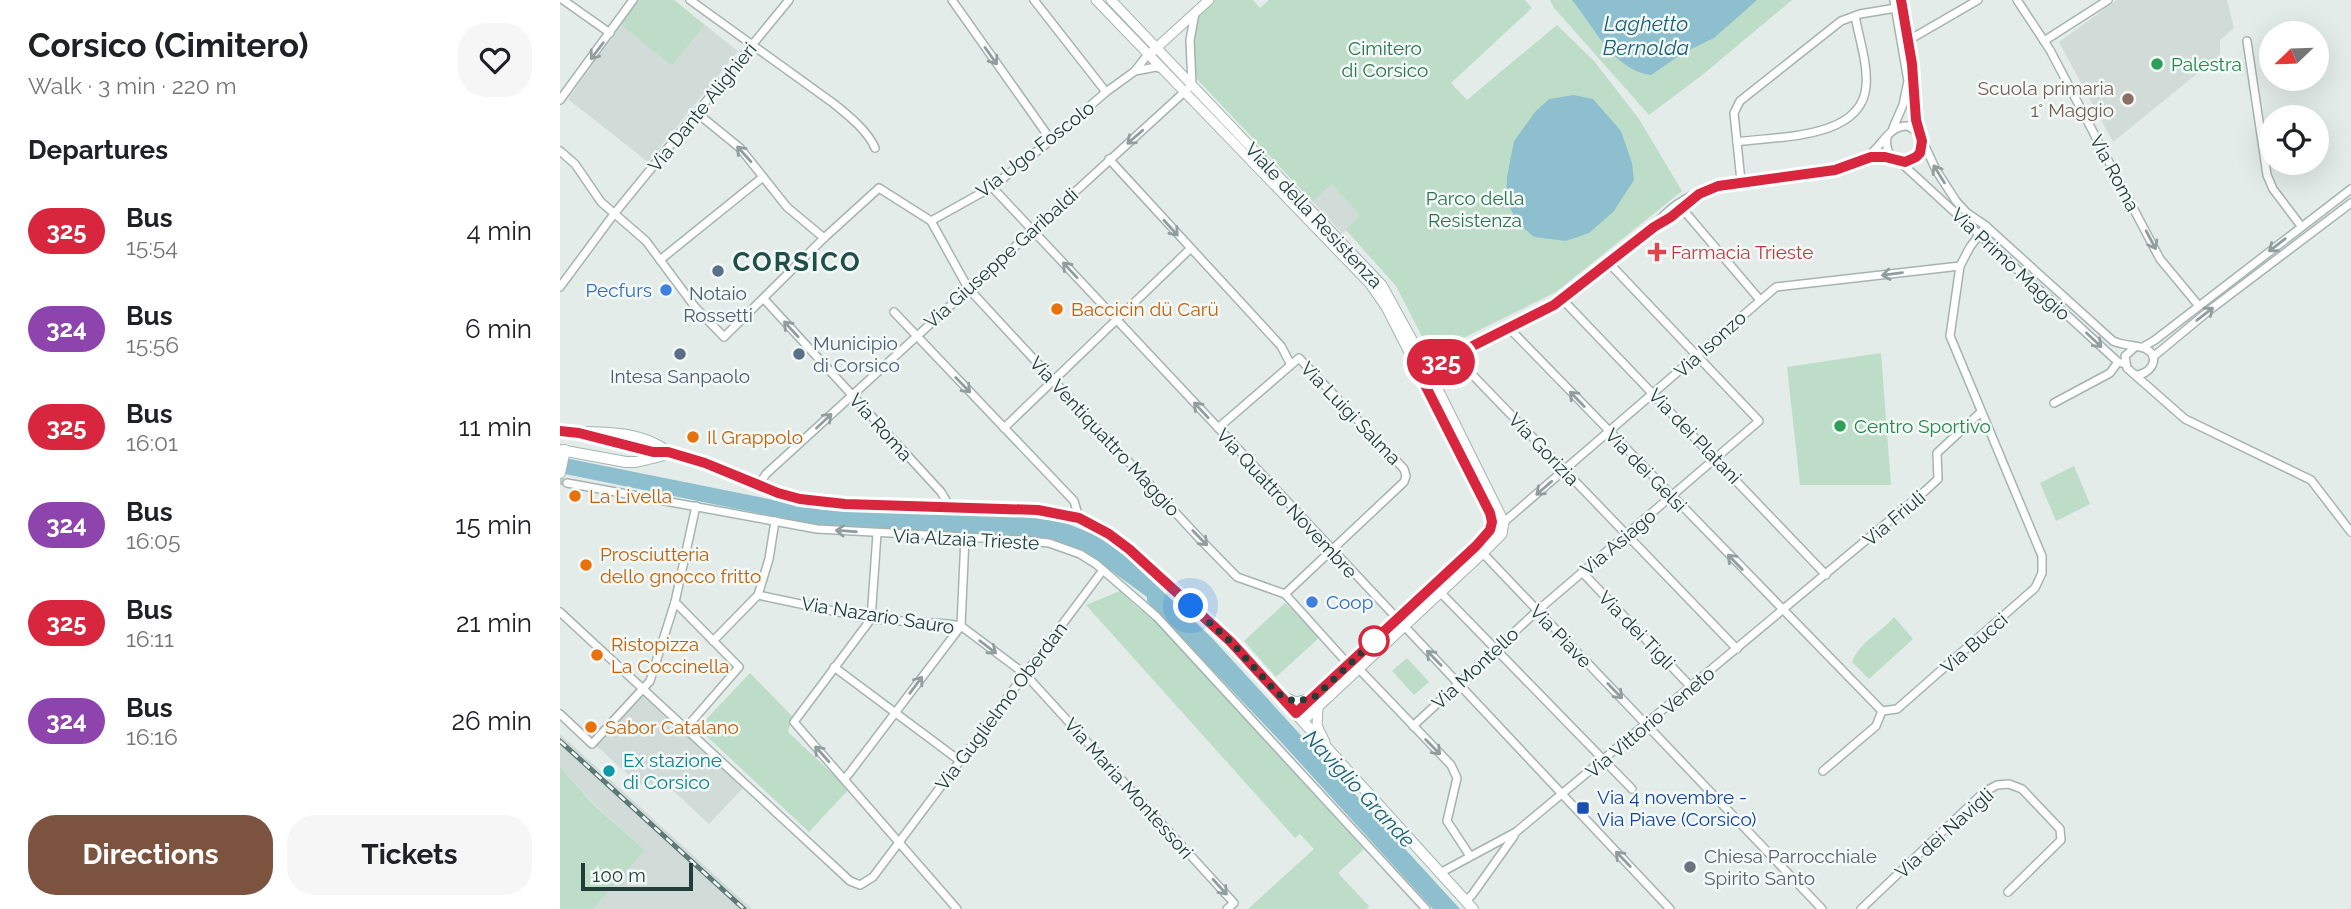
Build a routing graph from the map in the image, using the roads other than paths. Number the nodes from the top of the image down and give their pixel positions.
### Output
1 (564, 0) edge
2 (633, 0) edge
3 (690, 0) edge
4 (789, 0) edge
5 (952, 0) edge
6 (1034, 0) edge
7 (1096, 0) edge
8 (1111, 0) edge
9 (1209, 0) edge
10 (1900, 0) edge
11 (1978, 0) edge
12 (2017, 0) edge
13 (2108, 0) edge
14 (1895, 4) edge
15 (1195, 13) junction
16 (1855, 16) junction
17 (610, 33) junction
18 (1909, 40) junction
19 (2045, 41) junction
20 (2247, 41) dead end
21 (752, 45) junction
22 (1157, 48) junction
23 (1148, 54) junction
24 (1163, 69) junction
25 (1135, 71) junction
26 (1189, 88) junction
27 (1106, 92) junction
28 (560, 100) edge
29 (697, 113) junction
30 (1890, 132) junction
31 (1920, 137) junction
32 (1051, 140) junction
33 (1737, 142) junction
34 (875, 148) dead end
35 (561, 155) edge
36 (1867, 158) junction
37 (1109, 159) junction
38 (1897, 160) junction
39 (763, 177) junction
40 (1741, 181) junction
41 (992, 187) junction
42 (2351, 189) edge
43 (2351, 203) edge
44 (1680, 206) junction
45 (614, 214) junction
46 (932, 222) junction
47 (1986, 226) junction
48 (2301, 226) junction
49 (1032, 229) junction
50 (1979, 234) junction
51 (824, 238) junction
52 (1190, 248) junction
53 (660, 260) junction
54 (1609, 263) junction
55 (1960, 266) junction
56 (560, 287) edge
57 (968, 288) junction
58 (764, 299) junction
59 (1562, 299) junction
60 (1760, 300) junction
61 (2199, 306) junction
62 (894, 312) dead end
63 (1116, 320) junction
64 (1510, 328) junction
65 (916, 336) junction
66 (2143, 347) junction
67 (2134, 348) junction
68 (1698, 356) junction
69 (2152, 357) junction
70 (1290, 363) junction
71 (1461, 363) dead end
72 (2121, 363) junction
73 (1423, 371) junction
74 (2148, 372) junction
75 (2136, 374) junction
76 (1053, 381) junction
77 (1654, 394) junction
78 (2157, 394) junction
79 (852, 395) junction
80 (2054, 403) dead end
81 (1981, 412) junction
82 (1004, 428) junction
83 (1218, 428) junction
84 (560, 431) edge
85 (1609, 432) junction
86 (563, 451) edge
87 (668, 452) junction
88 (1716, 458) junction
89 (1564, 471) junction
90 (560, 473) edge
91 (567, 482) dead end
92 (758, 486) junction
93 (941, 492) junction
94 (1672, 496) junction
95 (696, 506) junction
96 (933, 507) junction
97 (950, 507) junction
98 (1079, 518) junction
99 (775, 521) junction
100 (1504, 522) junction
101 (2351, 532) edge
102 (877, 534) junction
103 (1626, 535) junction
104 (965, 537) junction
105 (1331, 550) junction
106 (1480, 550) junction
107 (1103, 570) junction
108 (1582, 572) junction
109 (1826, 575) junction
110 (1441, 593) junction
111 (1285, 594) junction
112 (758, 595) junction
113 (675, 603) junction
114 (560, 611) edge
115 (1537, 611) junction
116 (1783, 611) junction
117 (871, 618) junction
118 (1401, 623) junction
119 (961, 626) junction
120 (713, 641) junction
121 (1496, 649) junction
122 (1737, 649) junction
123 (834, 667) junction
124 (1354, 667) junction
125 (1025, 674) junction
126 (1459, 684) junction
127 (1691, 687) junction
128 (644, 690) junction
129 (1278, 694) junction
130 (1316, 696) junction
131 (1318, 707) junction
132 (1882, 711) junction
133 (895, 712) junction
134 (560, 714) edge
135 (1300, 717) junction
136 (1647, 725) junction
137 (1413, 726) junction
138 (686, 728) junction
139 (1329, 750) junction
140 (1604, 760) junction
141 (960, 761) junction
142 (1823, 771) dead end
143 (845, 779) junction
144 (1632, 789) dead end
145 (1563, 796) junction
146 (1516, 832) junction
147 (898, 843) junction
148 (1470, 856) junction
149 (1440, 873) junction
150 (2008, 892) dead end
151 (1469, 905) edge
152 (957, 909) edge
153 (1227, 909) edge
154 (1426, 909) edge
155 (1670, 909) edge
156 (1822, 909) edge
157 (1861, 909) edge

1 - 17 street
2 - 17 street
3 - 21 street
4 - 21 street, Via Dante Alighieri
5 -> 32 street
6 - 27 street
7 - 23 street, Viale della Resistenza
8 - 22 street, Viale della Resistenza
9 - 15 street, Via Ugo Foscolo
10 - 18 street
11 - 18 street
12 - 19 street, Via Roma
13 - 19 street
14 - 16 street
14 - 30 street
15 - 22 street, Via Ugo Foscolo
15 - 26 street
16 - 33 street
16 - 33 street
17 -> 28 street
18 - 31 street
19 -> 61 street, Via Roma
20 - 48 street
21 - 29 street, Via Dante Alighieri
21 - 34 street
22 - 23 street, Via Ugo Foscolo
22 - 26 street, Viale della Resistenza
23 - 24 street, Viale della Resistenza
23 - 25 street, Via Ugo Foscolo
24 - 25 street
24 - 26 street, Viale della Resistenza
25 - 27 street, Via Ugo Foscolo
26 -> 37 street, Via Giuseppe Garibaldi
26 - 73 street, Viale della Resistenza
27 - 32 street, Via Ugo Foscolo
39 -> 29 street
29 - 45 street, Via Dante Alighieri
30 - 31 street
30 - 36 street
30 - 38 street
31 - 38 street
47 -> 31 street, Via Primo Maggio
32 - 41 street, Via Ugo Foscolo
33 - 40 street
35 - 45 street
36 - 38 street
36 - 40 street
37 - 49 street, Via Giuseppe Garibaldi
37 -> 52 street, Via Luigi Salma
38 - 50 street, Via Primo Maggio
39 - 51 street
39 - 53 street
40 - 44 street
41 - 46 street, Via Ugo Foscolo
41 - 49 street, Via Quattro Novembre
42 - 48 street
69 -> 43 street
44 - 54 street
44 - 60 street
45 - 53 street
45 - 56 street, Via Dante Alighieri
46 - 51 street, Via Ventiquattro Maggio
46 - 57 street, Via Ventiquattro Maggio
47 - 50 street
47 - 67 street, Via Primo Maggio
48 -> 61 street
49 - 57 street, Via Giuseppe Garibaldi
63 -> 49 street, Via Quattro Novembre
50 - 55 street
50 -> 72 street, Via Primo Maggio
51 - 58 street
52 - 63 street
52 - 70 street, Via Luigi Salma
53 - 58 street
54 - 59 street
54 - 68 street
55 -> 60 street, Via Isonzo
55 - 81 street
57 - 65 street, Via Giuseppe Garibaldi
57 - 76 street, Via Ventiquattro Maggio
79 -> 58 street, Via Roma
59 - 64 street
59 - 77 street, Via dei Platani
60 - 68 street, Via Isonzo
61 - 66 street
62 - 65 street
63 - 76 street
83 -> 63 street, Via Quattro Novembre
64 - 73 street
85 -> 64 street, Via dei Gelsi
65 - 79 street, Via Giuseppe Garibaldi
65 -> 82 street
66 - 67 street
66 - 69 street
67 - 72 street
68 - 77 street, Via Isonzo
68 - 88 street, Via Asiago
69 - 74 street
70 - 83 street
70 - 105 street, Via Luigi Salma
71 - 89 street, Via Gorizia
72 - 75 street
72 - 80 street
73 - 100 street, Viale della Resistenza
73 - 106 street, Viale della Resistenza
74 - 75 street
74 - 78 street
75 - 78 street
76 - 82 street
76 -> 111 street, Via Ventiquattro Maggio
77 - 85 street, Via Isonzo
77 - 88 street, Via dei Platani
78 - 101 street
92 -> 79 street, Via Giuseppe Garibaldi
79 - 93 street, Via Roma
81 - 109 street, Via Friuli
81 - 132 street, Via Bucci
82 - 98 street
83 - 105 street, Via Quattro Novembre
84 - 87 main road
85 - 89 street, Via Isonzo
85 - 94 street, Via dei Gelsi
86 - 87 main road
86 - 90 main road
87 - 92 main road
88 - 94 street, Via Asiago
88 - 109 street, Via dei Platani
89 -> 100 street, Via Isonzo
89 - 103 street, Via Gorizia
91 - 95 street, Via Alzaia Trieste
92 - 96 main road
93 - 96 street
93 - 97 street, Via Roma
94 - 103 street, Via Asiago
116 -> 94 street, Via dei Gelsi
95 - 99 street, Via Alzaia Trieste
95 - 113 street
96 - 97 main road
97 - 98 main road
98 - 129 main road
102 -> 99 street, Via Alzaia Trieste
99 - 112 street
100 - 106 street, Viale della Resistenza
102 - 104 street, Via Alzaia Trieste
102 - 117 street
103 - 108 street, Via Asiago
103 - 122 street, Via Gorizia
104 - 107 street, Via Alzaia Trieste
104 - 119 street
105 - 111 street, Via Luigi Salma
105 - 118 street, Via Quattro Novembre
106 - 110 street, Viale della Resistenza
106 - 115 street, Via Piave
106 - 118 street, Viale della Resistenza
107 - 125 street, Via Guglielmo Oberdan
107 - 154 street, Via Alzaia Trieste
108 - 115 street, Via Asiago
108 - 127 street, Via dei Tigli
109 - 116 street, Via Friuli
110 - 118 street, Viale della Resistenza
110 - 121 street
111 - 124 street, Via Ventiquattro Maggio
112 - 117 street, Via Nazario Sauro
112 - 120 street
113 - 120 street
113 - 128 street
114 - 128 street
115 - 121 street, Via Montello
115 -> 136 street, Via Piave
116 - 122 street, Via Vittorio Veneto
116 - 132 street, Via dei Gelsi
117 - 119 street, Via Nazario Sauro
117 - 123 street
118 - 124 street, Viale della Resistenza
126 -> 118 street, Via Quattro Novembre
119 -> 125 street, Via Nazario Sauro
133 -> 119 street
120 - 138 street
121 - 126 street, Via Montello
121 - 140 street
122 - 127 street, Via Vittorio Veneto
123 - 133 street
143 -> 123 street
124 - 130 street, Viale della Resistenza
124 - 131 street, Viale della Resistenza
124 - 137 street, Via Ventiquattro Maggio
125 - 141 street, Via Guglielmo Oberdan
125 -> 153 street, Via Maria Montessori
126 - 137 street, Via Montello
126 - 145 street, Via Quattro Novembre
127 - 136 street, Via Vittorio Veneto
128 - 134 street
128 - 138 street
129 - 130 street
129 - 135 main road
130 - 135 street, Viale della Resistenza
131 - 135 street, Viale della Resistenza
131 - 139 street
132 - 142 street
133 - 141 street
133 - 143 street
135 - 139 main road
136 - 140 street, Via Vittorio Veneto
136 - 156 street, Via Piave
137 -> 148 street, Via Ventiquattro Maggio
138 - 147 street, Via Guglielmo Oberdan
139 - 149 main road
140 - 144 street
140 - 145 street, Via Vittorio Veneto
141 - 147 street, Via Guglielmo Oberdan
143 - 147 street
145 - 146 street, Via Vittorio Veneto
155 -> 145 street, Via Quattro Novembre
146 - 148 street, Via Vittorio Veneto
146 - 151 street, Via Vittorio Veneto
147 - 152 street
148 - 149 street, Via Vittorio Veneto
149 - 151 main road
150 - 157 street, Via dei Navigli

